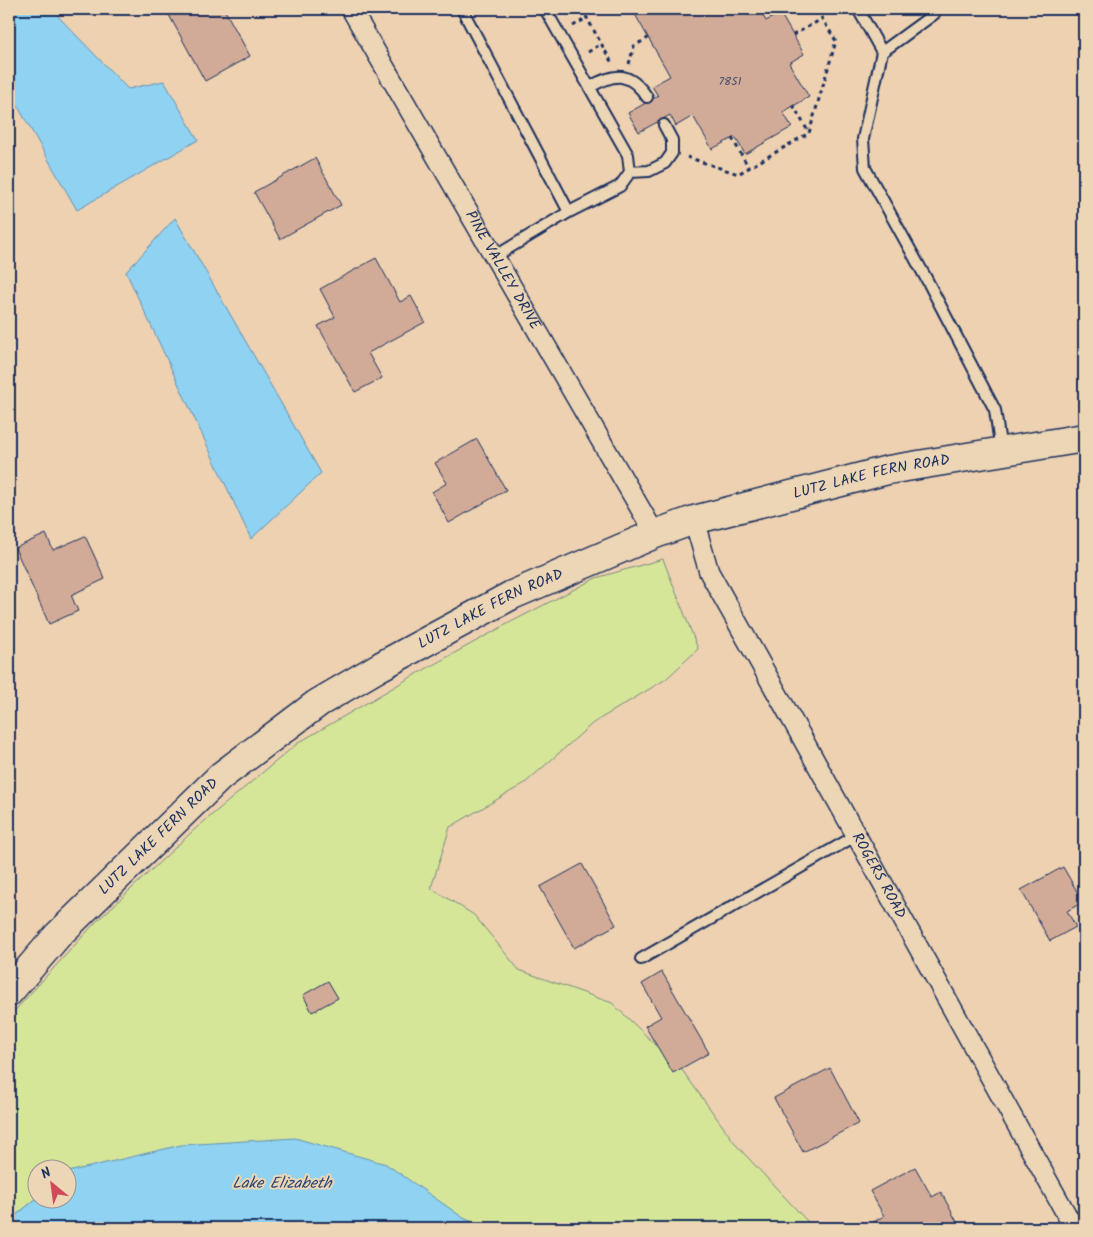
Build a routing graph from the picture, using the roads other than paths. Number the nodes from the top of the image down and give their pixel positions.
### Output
1 (350, 9) edge
2 (462, 9) edge
3 (545, 9) edge
4 (858, 9) edge
5 (931, 9) edge
6 (882, 52) junction
7 (590, 87) junction
8 (648, 97) dead end
9 (664, 125) dead end
10 (630, 172) junction
11 (569, 212) junction
12 (494, 257) junction
13 (1084, 438) edge
14 (1002, 452) junction
15 (694, 520) junction
16 (654, 534) junction
17 (856, 835) junction
18 (641, 959) dead end
19 (9, 992) edge
20 (1074, 1228) edge

1 - 12 street, PINE VALLEY DRIVE
2 - 11 lane
3 - 7 lane
4 - 6 lane
5 - 6 lane
6 - 14 lane
7 - 8 lane
7 - 10 lane
9 - 10 lane
10 - 11 lane
11 - 12 lane
12 - 16 street, PINE VALLEY DRIVE
13 - 14 main road, LUTZ LAKE FERN ROAD
14 - 15 main road, LUTZ LAKE FERN ROAD
15 - 16 main road, LUTZ LAKE FERN ROAD
15 - 17 street, ROGERS ROAD
16 - 19 main road, LUTZ LAKE FERN ROAD
17 - 18 lane
17 - 20 street, ROGERS ROAD

